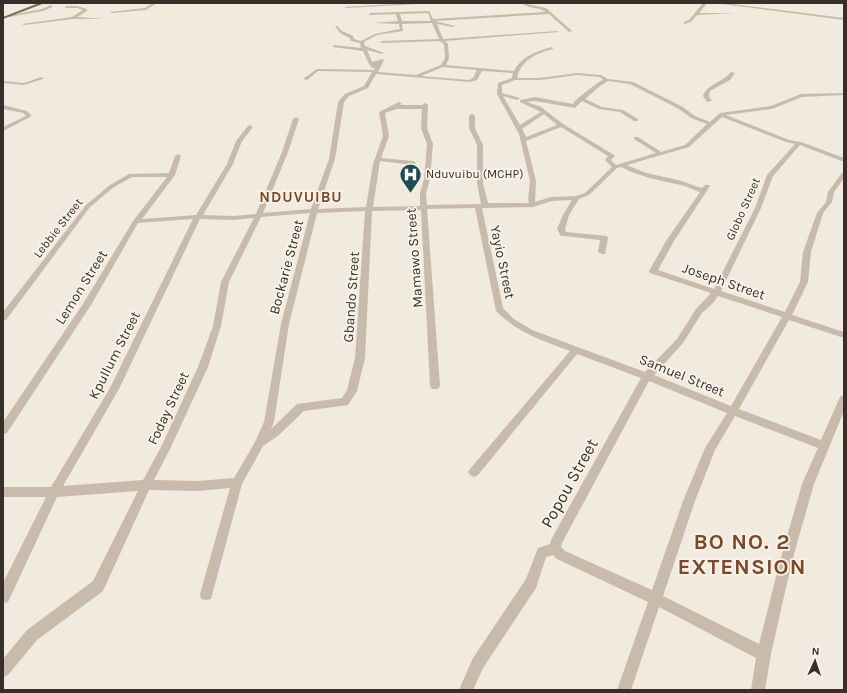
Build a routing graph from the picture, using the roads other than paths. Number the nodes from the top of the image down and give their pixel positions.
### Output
1 (43, 3) edge
2 (155, 3) edge
3 (428, 3) edge
4 (436, 3) edge
5 (524, 3) edge
6 (705, 3) edge
7 (717, 3) edge
8 (379, 4) edge
9 (50, 6) dead end
10 (66, 7) dead end
11 (346, 7) dead end
12 (112, 12) dead end
13 (429, 12) junction
14 (398, 13) junction
15 (550, 13) junction
16 (734, 13) dead end
17 (370, 14) dead end
18 (378, 14) junction
19 (695, 14) junction
20 (8, 16) junction
21 (3, 18) edge
22 (73, 18) junction
23 (844, 18) edge
24 (102, 19) dead end
25 (434, 21) junction
26 (375, 23) junction
27 (400, 23) junction
28 (686, 23) dead end
29 (24, 24) dead end
30 (453, 26) dead end
31 (336, 27) dead end
32 (570, 31) dead end
33 (556, 32) dead end
34 (377, 33) junction
35 (441, 40) junction
36 (382, 42) junction
37 (334, 46) dead end
38 (363, 46) junction
39 (552, 48) dead end
40 (382, 56) junction
41 (443, 66) junction
42 (480, 68) junction
43 (374, 69) junction
44 (515, 72) junction
45 (428, 73) junction
46 (449, 73) dead end
47 (733, 73) dead end
48 (416, 76) junction
49 (41, 78) dead end
50 (306, 79) dead end
51 (514, 79) junction
52 (607, 80) junction
53 (3, 82) edge
54 (499, 94) junction
55 (844, 94) edge
56 (517, 98) dead end
57 (582, 99) junction
58 (709, 101) dead end
59 (425, 106) joint
60 (3, 107) edge
61 (544, 112) junction
62 (721, 114) junction
63 (472, 116) dead end
64 (296, 118) dead end
65 (636, 120) dead end
66 (711, 124) junction
67 (561, 125) junction
68 (250, 127) dead end
69 (519, 128) junction
70 (3, 129) edge
71 (636, 138) dead end
72 (523, 140) junction
73 (799, 143) junction
74 (661, 154) junction
75 (178, 156) dead end
76 (378, 159) junction
77 (844, 160) edge
78 (414, 163) dead end
79 (618, 166) junction
80 (844, 174) edge
81 (172, 175) junction
82 (577, 198) junction
83 (533, 205) junction
84 (482, 206) junction
85 (424, 207) junction
86 (370, 209) junction
87 (314, 211) junction
88 (258, 216) junction
89 (198, 217) junction
90 (136, 221) junction
91 (602, 252) dead end
92 (717, 291) junction
93 (787, 316) junction
94 (3, 318) edge
95 (529, 332) joint
96 (844, 335) edge
97 (576, 349) junction
98 (647, 376) junction
99 (435, 386) dead end
100 (844, 399) edge
101 (733, 411) junction
102 (3, 430) edge
103 (259, 444) junction
104 (824, 446) junction
105 (474, 472) dead end
106 (237, 483) junction
107 (146, 485) junction
108 (3, 492) edge
109 (54, 492) junction
110 (555, 549) junction
111 (206, 594) dead end
112 (3, 597) edge
113 (656, 599) junction
114 (764, 654) junction
115 (3, 670) edge
116 (466, 690) edge
117 (624, 690) edge
118 (758, 690) edge

1 - 20 main road
2 - 12 street
3 - 4 street
3 - 8 street
3 - 13 street
5 - 15 street
6 - 19 street
7 - 23 street
8 - 11 street
8 - 18 street
9 - 20 street
10 - 22 street
13 - 14 street
13 - 25 street
14 - 18 street
14 - 27 street
15 - 25 street
15 - 32 street
16 - 19 street
17 - 18 street
18 - 26 street
19 - 28 street
20 - 21 main road
22 - 24 street
22 - 29 street
25 - 27 street
25 - 30 street
25 - 35 street
26 - 27 street
26 - 34 street
27 - 34 street
31 - 38 street
33 - 35 street
34 - 36 street
34 - 38 street
35 - 36 street
35 - 41 street
36 - 40 street
37 - 38 street
38 - 40 street
38 - 43 street
39 - 44 street
40 - 43 street
41 - 42 street
41 - 45 street
42 - 44 street
42 - 48 street
43 - 48 street
43 - 50 street
43 - 87 street, Bockarie Street
44 - 51 street
45 - 46 street
45 - 48 street
47 - 58 street
49 - 53 street
51 - 52 street
51 - 54 street
52 - 57 street
52 - 66 street
54 - 56 street
54 - 69 street
55 - 62 street
57 - 61 street
57 - 65 street
59 - 76 street, Gbando Street
59 - 85 street, Mamawo Street
60 - 70 street
61 - 67 street
61 - 69 street
62 - 66 street
62 - 73 street
63 - 84 street, Yayio Street
64 - 88 street, Foday Street
66 - 74 street
67 - 72 street
67 - 79 street
68 - 89 street, Kpullum Street
69 - 72 street
71 - 74 street
72 - 83 street
73 - 77 street
73 - 92 street, Globo Street
74 - 79 street
75 - 81 street, Lemon Street
76 - 78 street
76 - 86 street, Gbando Street
79 - 82 street
79 - 92 street, Joseph Street
80 - 93 street
81 - 90 street, Lemon Street
81 - 94 street, Lebbie Street
82 - 83 street
82 - 91 street
83 - 84 street
84 - 85 street
84 - 95 street, Yayio Street
85 - 86 street
85 - 99 street, Mamawo Street
86 - 87 street
86 - 103 street, Gbando Street
87 - 88 street
87 - 103 street, Bockarie Street
88 - 89 street
88 - 107 street, Foday Street
89 - 90 street
89 - 109 street, Kpullum Street
90 - 102 street, Lemon Street
92 - 93 street, Joseph Street
92 - 98 street, Globo Street
93 - 96 street, Joseph Street
93 - 101 street
95 - 97 street, Samuel Street
97 - 98 street, Samuel Street
97 - 105 street
98 - 101 street, Samuel Street
98 - 110 street, Popou Street
100 - 104 street
101 - 104 street, Samuel Street
101 - 113 street
103 - 106 street, Bockarie Street
104 - 114 street
106 - 107 street
106 - 111 street, Bockarie Street
107 - 109 street
107 - 115 street, Foday Street
108 - 109 street
109 - 112 street, Kpullum Street
110 - 113 street, Popou Street
110 - 116 street
113 - 114 street, Popou Street
113 - 117 street
114 - 118 street

